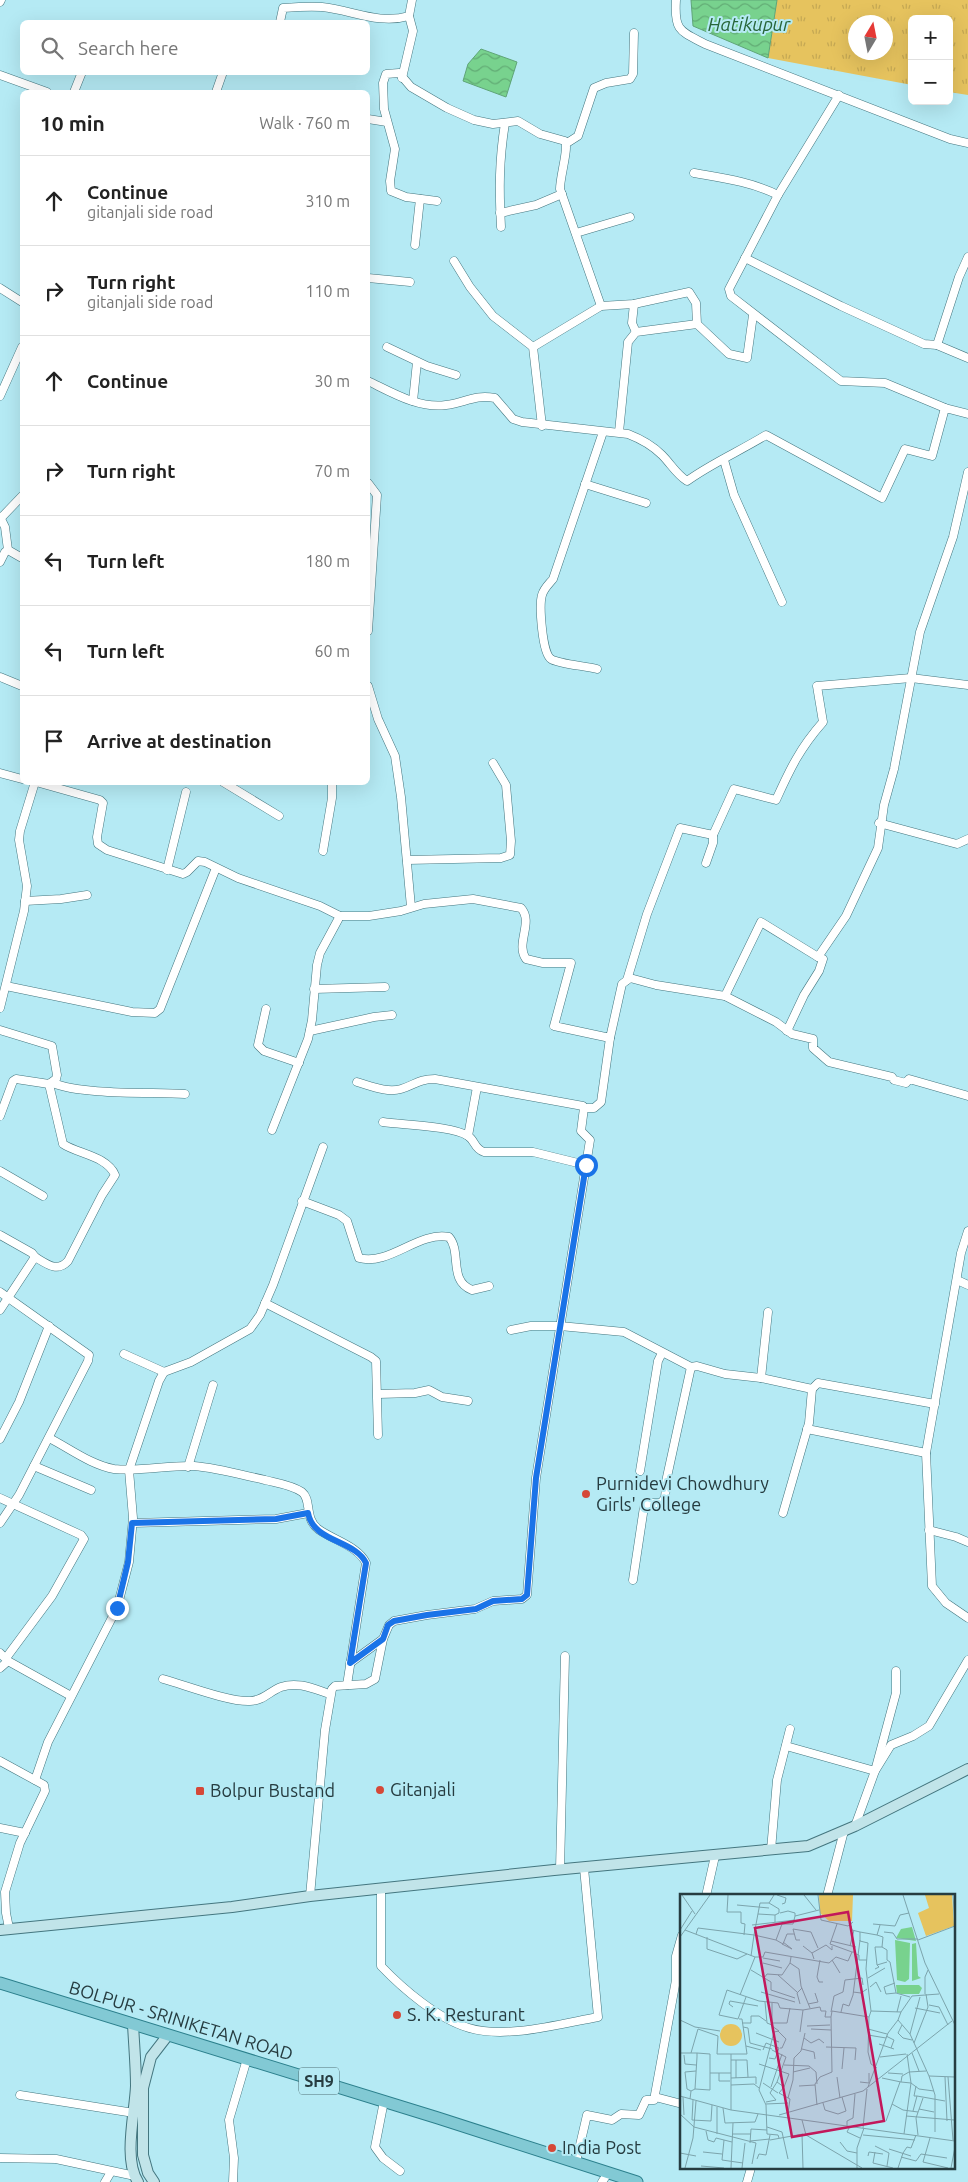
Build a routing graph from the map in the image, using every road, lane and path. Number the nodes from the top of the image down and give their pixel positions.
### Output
1 (412, 0) edge
2 (676, 0) edge
3 (283, 4) edge
4 (409, 16) junction
5 (280, 20) edge
6 (634, 33) dead end
7 (0, 74) edge
8 (81, 75) edge
9 (222, 75) edge
10 (402, 78) junction
11 (41, 90) edge
12 (75, 90) edge
13 (217, 90) edge
14 (839, 95) junction
15 (370, 119) edge
16 (387, 122) junction
17 (505, 124) junction
18 (567, 143) junction
19 (968, 143) edge
20 (694, 174) dead end
21 (562, 194) junction
22 (778, 196) junction
23 (420, 199) junction
24 (437, 201) dead end
25 (500, 213) junction
26 (630, 217) dead end
27 (501, 227) dead end
28 (576, 233) junction
29 (415, 245) dead end
30 (968, 257) edge
31 (746, 258) junction
32 (454, 260) dead end
33 (370, 278) edge
34 (410, 282) dead end
35 (0, 288) edge
36 (20, 301) edge
37 (634, 304) junction
38 (601, 306) junction
39 (753, 315) junction
40 (697, 324) junction
41 (636, 332) junction
42 (937, 345) junction
43 (387, 347) dead end
44 (533, 347) junction
45 (968, 358) edge
46 (417, 362) junction
47 (19, 365) edge
48 (456, 375) dead end
49 (370, 382) edge
50 (0, 396) edge
51 (413, 401) junction
52 (945, 408) junction
53 (968, 414) edge
54 (542, 426) junction
55 (603, 432) junction
56 (619, 432) junction
57 (724, 460) junction
58 (968, 472) edge
59 (586, 484) junction
60 (370, 486) edge
61 (20, 498) edge
62 (646, 502) dead end
63 (1, 517) edge
64 (8, 550) junction
65 (20, 557) edge
66 (0, 562) edge
67 (370, 597) edge
68 (782, 602) dead end
69 (597, 669) dead end
70 (0, 678) edge
71 (911, 678) junction
72 (20, 685) edge
73 (968, 686) edge
74 (370, 693) edge
75 (493, 763) dead end
76 (0, 773) edge
77 (20, 778) edge
78 (35, 785) edge
79 (47, 785) edge
80 (227, 785) edge
81 (332, 785) edge
82 (186, 792) dead end
83 (279, 816) dead end
84 (879, 823) junction
85 (713, 835) junction
86 (968, 839) edge
87 (323, 851) dead end
88 (407, 860) junction
89 (706, 863) dead end
90 (216, 868) junction
91 (167, 870) junction
92 (87, 895) dead end
93 (25, 900) junction
94 (411, 907) junction
95 (340, 916) junction
96 (818, 957) junction
97 (627, 980) junction
98 (6, 986) junction
99 (385, 987) dead end
100 (314, 989) junction
101 (725, 996) junction
102 (0, 1007) edge
103 (266, 1009) dead end
104 (392, 1015) dead end
105 (0, 1030) edge
106 (310, 1031) junction
107 (786, 1031) junction
108 (610, 1038) junction
109 (299, 1063) junction
110 (357, 1082) dead end
111 (51, 1084) junction
112 (477, 1087) junction
113 (185, 1094) dead end
114 (968, 1096) edge
115 (584, 1108) junction
116 (0, 1116) edge
117 (383, 1122) dead end
118 (272, 1130) dead end
119 (468, 1136) junction
120 (323, 1147) dead end
121 (586, 1165) junction
122 (0, 1171) edge
123 (42, 1196) dead end
124 (302, 1201) junction
125 (968, 1231) edge
126 (0, 1235) edge
127 (35, 1257) junction
128 (956, 1280) junction
129 (968, 1285) edge
130 (489, 1286) dead end
131 (0, 1292) edge
132 (8, 1297) junction
133 (265, 1303) junction
134 (0, 1310) edge
135 (768, 1312) dead end
136 (49, 1326) junction
137 (560, 1326) junction
138 (511, 1330) dead end
139 (662, 1353) junction
140 (124, 1354) dead end
141 (691, 1367) junction
142 (164, 1372) junction
143 (761, 1378) junction
144 (213, 1385) dead end
145 (812, 1389) junction
146 (378, 1394) junction
147 (468, 1402) dead end
148 (935, 1404) junction
149 (807, 1429) junction
150 (378, 1435) dead end
151 (48, 1438) junction
152 (0, 1439) edge
153 (926, 1453) junction
154 (34, 1466) junction
155 (188, 1466) junction
156 (129, 1470) junction
157 (640, 1471) dead end
158 (91, 1490) dead end
159 (0, 1498) edge
160 (12, 1505) junction
161 (308, 1513) junction
162 (783, 1513) dead end
163 (0, 1523) edge
164 (132, 1523) junction
165 (929, 1530) junction
166 (968, 1542) edge
167 (633, 1580) dead end
168 (968, 1618) edge
169 (383, 1639) junction
170 (565, 1656) dead end
171 (5, 1657) edge
172 (968, 1660) edge
173 (350, 1663) junction
174 (0, 1668) edge
175 (896, 1670) dead end
176 (163, 1679) dead end
177 (347, 1685) junction
178 (330, 1694) junction
179 (71, 1696) junction
180 (790, 1729) dead end
181 (786, 1746) junction
182 (0, 1762) edge
183 (968, 1769) edge
184 (875, 1771) junction
185 (35, 1780) junction
186 (855, 1826) junction
187 (0, 1828) edge
188 (844, 1831) junction
189 (25, 1833) junction
190 (771, 1850) junction
191 (715, 1856) junction
192 (584, 1868) junction
193 (560, 1870) junction
194 (382, 1888) junction
195 (706, 1894) edge
196 (828, 1894) edge
197 (310, 1896) junction
198 (5, 1929) edge
199 (680, 1942) edge
200 (0, 1985) edge
201 (133, 2024) junction
202 (168, 2035) junction
203 (247, 2059) junction
204 (20, 2095) dead end
205 (655, 2098) junction
206 (384, 2101) junction
207 (680, 2104) edge
208 (134, 2113) junction
209 (0, 2158) edge
210 (576, 2162) junction
211 (400, 2171) dead end
212 (111, 2172) junction
213 (605, 2177) edge
214 (136, 2179) edge
215 (105, 2182) edge
216 (154, 2182) edge
217 (233, 2182) edge
218 (637, 2182) edge

1 - 4 street
2 - 14 street
3 - 4 street
3 - 5 street
4 - 10 street
6 - 18 street
7 - 11 street
8 - 12 street
9 - 13 street
10 - 16 street
10 - 17 street
14 - 19 street
14 - 22 street
15 - 16 street
16 - 23 street
17 - 18 street
17 - 25 street
18 - 21 street
20 - 22 street
21 - 25 street
21 - 28 street
22 - 31 street
23 - 24 street
23 - 29 street
25 - 27 street
26 - 28 street
28 - 38 street
30 - 42 street
31 - 39 street
31 - 42 street
32 - 44 street
33 - 34 street
35 - 36 street
37 - 38 street
37 - 40 street
37 - 41 street
38 - 44 street
39 - 40 street
39 - 52 street
40 - 41 street
41 - 56 street
42 - 45 street
43 - 46 street
44 - 54 street
46 - 48 street
46 - 51 street
47 - 50 street
49 - 51 street
51 - 54 street
52 - 53 street
52 - 57 street
54 - 55 street
55 - 56 street
55 - 59 street
56 - 57 street
57 - 68 street
58 - 71 street
59 - 62 street
59 - 69 street
60 - 67 street
61 - 63 street
63 - 64 street
64 - 65 street
64 - 66 street
70 - 72 street
71 - 73 street
71 - 84 street
71 - 85 street
74 - 88 street
75 - 88 street
76 - 77 street
78 - 93 street
79 - 91 street
80 - 83 street
81 - 87 street
82 - 91 street
84 - 86 street
84 - 96 street
85 - 89 street
85 - 97 street
88 - 94 street
90 - 91 street
90 - 95 street
90 - 98 street
92 - 93 street
93 - 98 street
94 - 95 street
94 - 108 street
95 - 100 street
96 - 101 street
96 - 107 street
97 - 101 street
97 - 108 street
98 - 102 street
99 - 100 street
100 - 106 street
101 - 107 street
103 - 109 street
104 - 106 street
105 - 111 street
106 - 109 street
107 - 114 street
108 - 115 street
109 - 118 street
110 - 112 street
111 - 113 street
111 - 116 street
111 - 127 street
112 - 115 street
112 - 119 street
115 - 121 street
117 - 119 street
119 - 121 street
120 - 124 street
121 - 137 street
122 - 123 street
124 - 130 street
124 - 133 street
125 - 128 street
126 - 127 street
127 - 132 street
128 - 129 street
128 - 148 street
131 - 132 street
132 - 134 street
132 - 136 street
133 - 142 street
133 - 146 street
135 - 143 street
136 - 151 street
136 - 152 street
137 - 138 street
137 - 139 street
137 - 169 street
139 - 141 street
139 - 157 street
140 - 142 street
141 - 143 street
141 - 167 street
142 - 156 street
143 - 145 street
144 - 155 street
145 - 148 street
145 - 149 street
146 - 147 street
146 - 150 street
148 - 153 street
149 - 153 street
149 - 162 street
151 - 154 street
151 - 156 street
153 - 165 street
154 - 158 street
154 - 160 street
155 - 156 street
155 - 161 street
156 - 164 street
159 - 160 street
160 - 163 street
160 - 171 street
161 - 164 street
161 - 173 street
164 - 179 street
165 - 166 street
165 - 168 street
169 - 173 street
169 - 177 street
170 - 193 street
171 - 174 street
171 - 179 street
172 - 184 street
173 - 177 street
175 - 184 street
176 - 178 street
177 - 178 street
178 - 197 street
179 - 185 street
180 - 181 street
181 - 184 street
181 - 190 street
182 - 185 street
183 - 186 street
184 - 186 street
185 - 189 street
186 - 188 street
187 - 189 street
188 - 190 street
188 - 196 street
189 - 198 street
190 - 191 street
191 - 192 street
191 - 195 street
192 - 193 street
192 - 194 street
193 - 194 street
194 - 197 street
197 - 198 street
199 - 205 street
200 - 201 main road, BOLPUR - SRINIKETAN ROAD / SH9
201 - 202 main road, BOLPUR - SRINIKETAN ROAD / SH9
201 - 208 street
202 - 203 main road, BOLPUR - SRINIKETAN ROAD / SH9
202 - 216 street
203 - 206 main road, BOLPUR - SRINIKETAN ROAD / SH9
203 - 217 street
204 - 208 street
205 - 207 street
205 - 210 street
206 - 210 main road, BOLPUR - SRINIKETAN ROAD / SH9
206 - 211 street
208 - 214 street
209 - 212 street
210 - 213 main road, BOLPUR - SRINIKETAN ROAD / SH9
212 - 214 street
212 - 215 street
213 - 218 main road, BOLPUR - SRINIKETAN ROAD / SH9

